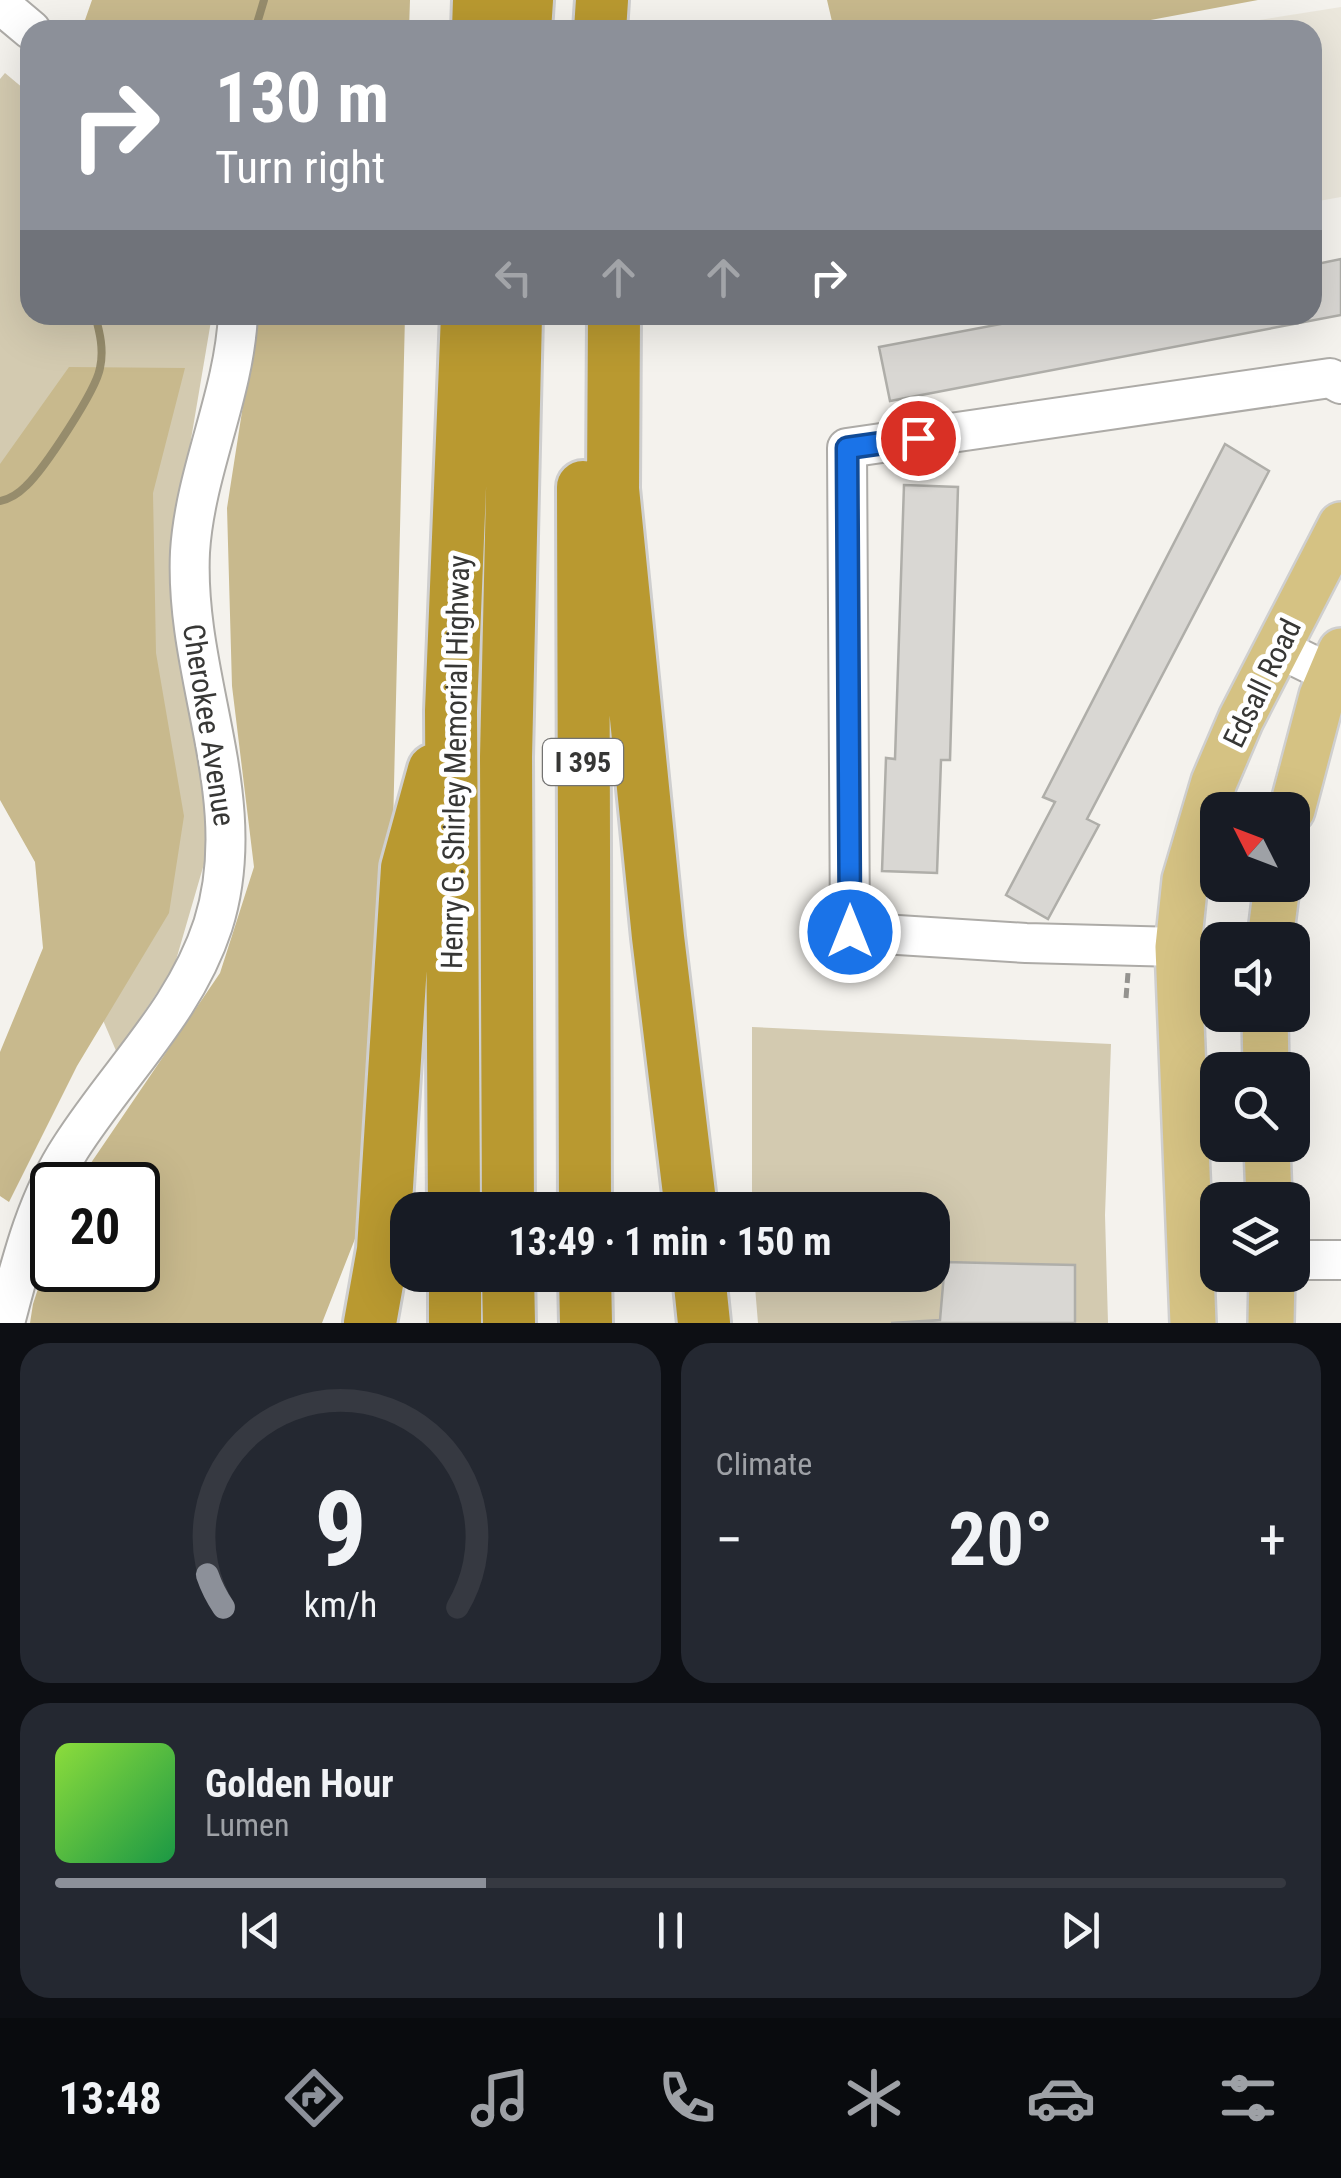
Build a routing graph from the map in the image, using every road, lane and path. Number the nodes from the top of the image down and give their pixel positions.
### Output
1 (0, 4) edge
2 (20, 21) edge
3 (237, 325) edge
4 (467, 325) edge
5 (516, 325) edge
6 (586, 325) edge
7 (614, 325) edge
8 (1341, 384) edge
9 (1341, 525) edge
10 (1278, 648) junction
11 (1338, 668) edge
12 (451, 711) junction
13 (1296, 792) edge
14 (1178, 947) junction
15 (1128, 970) dead end
16 (1126, 998) dead end
17 (454, 1192) edge
18 (508, 1192) edge
19 (585, 1192) edge
20 (688, 1192) edge
21 (1200, 1222) edge
22 (1310, 1260) edge
23 (1341, 1260) edge
24 (1200, 1277) edge
25 (454, 1292) edge
26 (508, 1292) edge
27 (585, 1292) edge
28 (700, 1292) edge
29 (1272, 1292) edge
30 (5, 1323) edge
31 (370, 1323) edge
32 (455, 1323) edge
33 (509, 1323) edge
34 (586, 1323) edge
35 (704, 1323) edge
36 (1192, 1323) edge
37 (1271, 1323) edge

1 - 2 street
3 - 30 street, Cherokee Avenue
4 - 12 highway, Henry G. Shirley Memorial Highway
5 - 18 highway
6 - 19 highway, I 395
7 - 20 highway
8 - 14 street
9 - 10 main road, Edsall Road
10 - 11 street
10 - 14 main road, Edsall Road
11 - 13 main road, Edsall Road
12 - 17 highway, Henry G. Shirley Memorial Highway
12 - 31 highway
14 - 21 main road, Edsall Road
15 - 16 path
22 - 23 street
24 - 36 main road, Edsall Road
25 - 32 highway
26 - 33 highway
27 - 34 highway
28 - 35 highway
29 - 37 main road

